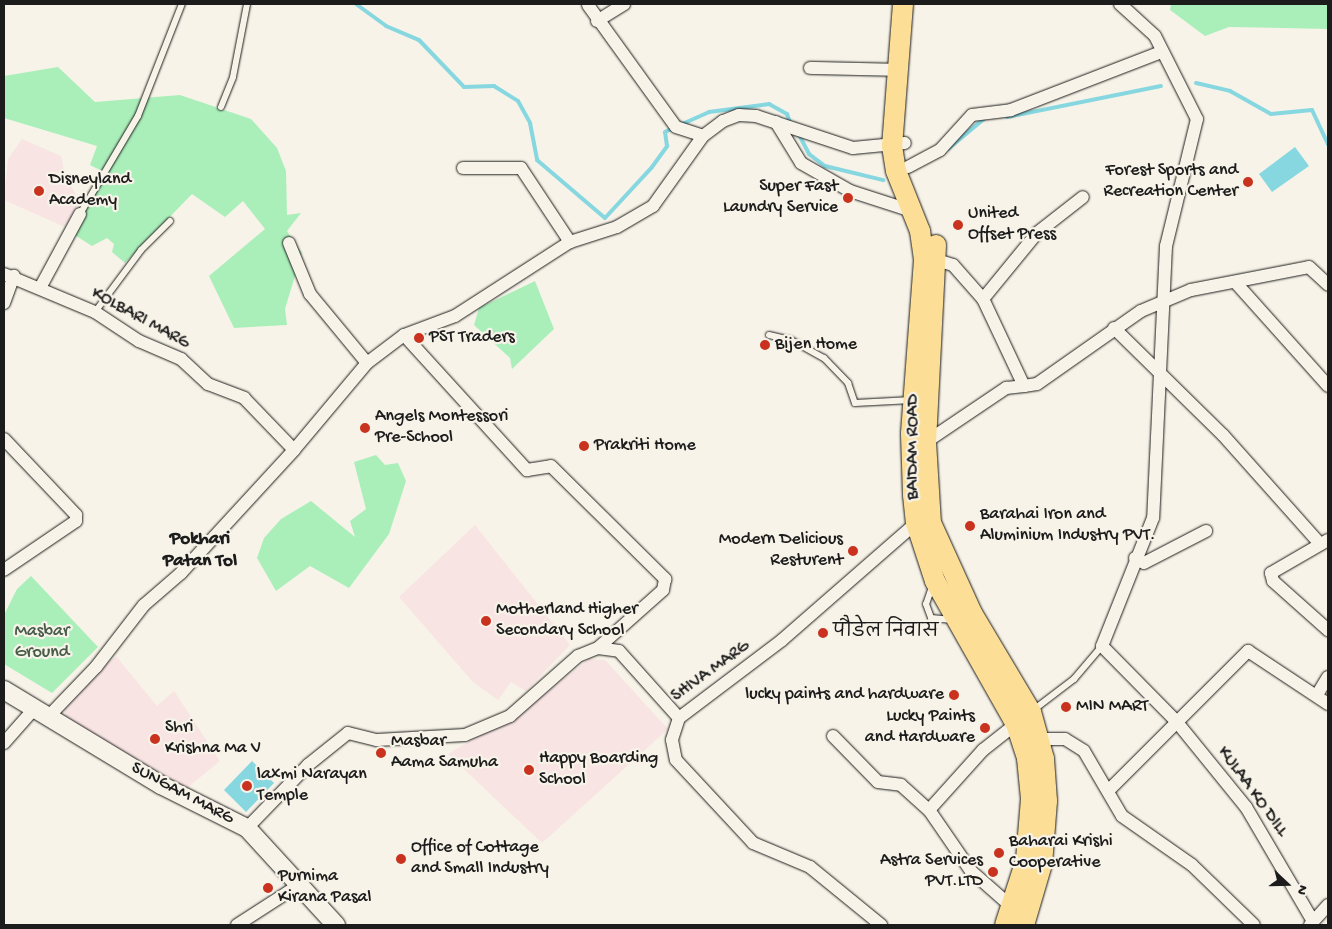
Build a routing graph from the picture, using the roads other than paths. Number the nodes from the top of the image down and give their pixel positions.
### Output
1 (182, 4) edge
2 (247, 4) edge
3 (624, 4) edge
4 (903, 4) edge
5 (914, 4) edge
6 (1120, 4) edge
7 (588, 5) dead end
8 (597, 21) junction
9 (1161, 52) junction
10 (810, 68) dead end
11 (897, 70) junction
12 (221, 107) dead end
13 (776, 122) junction
14 (702, 136) junction
15 (899, 145) junction
16 (908, 167) junction
17 (463, 168) dead end
18 (1083, 197) dead end
19 (912, 211) junction
20 (80, 214) joint
21 (170, 221) dead end
22 (570, 242) junction
23 (289, 243) dead end
24 (937, 260) junction
25 (9, 275) edge
26 (1236, 283) junction
27 (1328, 285) edge
28 (40, 288) junction
29 (983, 299) junction
30 (1163, 300) junction
31 (4, 304) edge
32 (95, 312) junction
33 (1114, 328) junction
34 (769, 335) dead end
35 (404, 336) junction
36 (367, 362) junction
37 (1161, 374) junction
38 (1024, 386) junction
39 (1328, 386) edge
40 (913, 400) junction
41 (4, 439) edge
42 (926, 442) junction
43 (294, 450) junction
44 (916, 523) junction
45 (1206, 531) dead end
46 (1324, 542) edge
47 (1135, 558) junction
48 (4, 570) edge
49 (942, 574) junction
50 (965, 616) junction
51 (1328, 630) edge
52 (1102, 646) junction
53 (598, 648) junction
54 (1328, 677) edge
55 (4, 690) edge
56 (1317, 696) junction
57 (1328, 704) edge
58 (42, 712) junction
59 (679, 718) junction
60 (1024, 718) junction
61 (1176, 721) junction
62 (833, 736) dead end
63 (1041, 739) junction
64 (4, 743) edge
65 (1109, 790) junction
66 (929, 810) junction
67 (247, 828) junction
68 (302, 883) junction
69 (1328, 906) edge
70 (1009, 916) edge
71 (1312, 923) edge
72 (236, 925) edge
73 (336, 925) edge
74 (881, 925) edge
75 (1024, 925) edge
76 (1254, 925) edge

1 - 20 lane
2 - 12 lane
3 - 8 street
4 - 11 main road, BAIDAM ROAD
5 - 15 main road, BAIDAM ROAD
6 - 9 street
7 - 8 street
8 - 14 street
9 - 16 street
9 - 30 street
10 - 11 street
11 - 15 main road, BAIDAM ROAD
13 - 14 street
13 - 15 street
13 - 19 street
14 - 22 street
15 - 16 main road, BAIDAM ROAD
15 - 19 main road, BAIDAM ROAD
16 - 24 main road, BAIDAM ROAD
17 - 22 street
18 - 29 street
19 - 40 main road, BAIDAM ROAD
20 - 28 street
21 - 32 lane
22 - 35 street
23 - 36 street
24 - 29 street
24 - 42 main road, BAIDAM ROAD
25 - 28 street, KOLBARI MARG
25 - 31 street
26 - 27 street
26 - 30 street
26 - 39 street
28 - 32 street, KOLBARI MARG
29 - 38 street
30 - 33 street
30 - 37 street
32 - 43 street, KOLBARI MARG
33 - 37 street
33 - 38 street
34 - 40 lane
35 - 36 street
35 - 53 street
36 - 43 street
37 - 46 street
37 - 47 street
38 - 42 street
40 - 44 main road, BAIDAM ROAD
41 - 48 street
42 - 49 main road, BAIDAM ROAD
43 - 58 street
44 - 49 main road, BAIDAM ROAD
44 - 59 street, SHIVA MARG
45 - 47 street
46 - 51 street
47 - 52 street
49 - 50 main road, BAIDAM ROAD
49 - 50 lane
50 - 60 main road, BAIDAM ROAD
52 - 60 lane
52 - 61 street, KULAA KO DILL
53 - 59 street, SHIVA MARG
53 - 67 street
54 - 56 street
55 - 58 main road, SUNGAM MARG
56 - 57 street
56 - 61 street
58 - 64 street
58 - 67 main road, SUNGAM MARG
59 - 74 street
60 - 63 main road, BAIDAM ROAD
60 - 66 street
60 - 70 main road, BAIDAM ROAD
61 - 65 street
61 - 71 street, KULAA KO DILL
62 - 66 street
63 - 65 street
63 - 75 main road, BAIDAM ROAD
65 - 76 street
66 - 70 street
67 - 68 main road, SUNGAM MARG
68 - 72 street
68 - 73 main road, SUNGAM MARG
69 - 71 street, KULAA KO DILL

